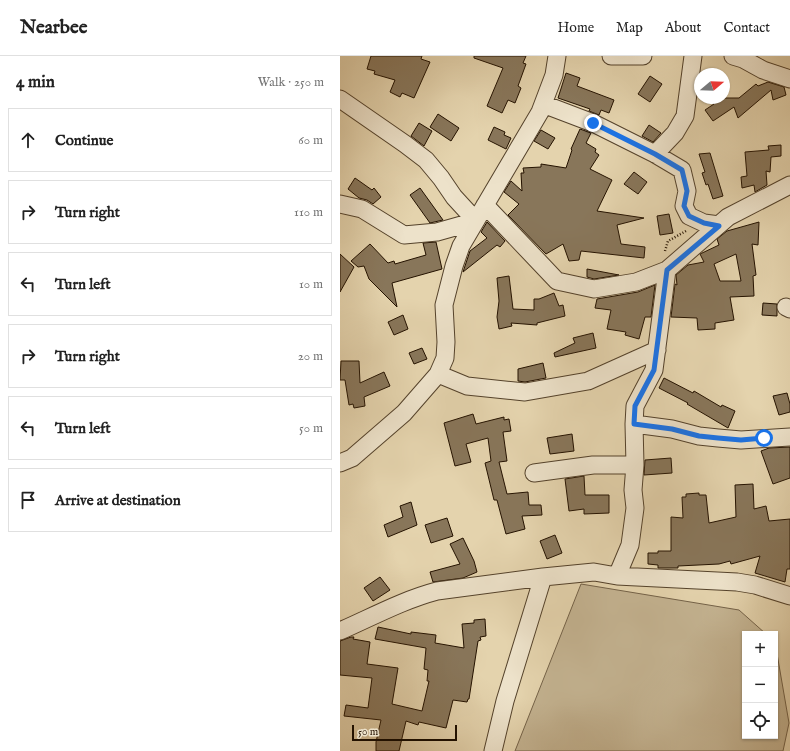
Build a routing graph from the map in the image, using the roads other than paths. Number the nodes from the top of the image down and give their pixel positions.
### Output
1 (558, 56) edge
2 (611, 56) edge
3 (643, 56) edge
4 (693, 56) edge
5 (733, 56) edge
6 (790, 79) edge
7 (340, 99) edge
8 (543, 104) junction
9 (655, 154) junction
10 (790, 185) edge
11 (340, 204) edge
12 (485, 205) junction
13 (476, 221) junction
14 (719, 226) junction
15 (667, 270) junction
16 (657, 350) junction
17 (438, 374) junction
18 (634, 424) junction
19 (790, 437) edge
20 (340, 463) edge
21 (635, 465) junction
22 (534, 473) dead end
23 (617, 576) junction
24 (543, 577) junction
25 (790, 596) edge
26 (340, 631) edge
27 (493, 751) edge

1 - 8 street
2 - 3 street
4 - 9 street
5 - 6 street
7 - 13 street
8 - 9 street
8 - 12 street
9 - 14 street
10 - 14 street
11 - 13 street
12 - 13 street
12 - 15 street
13 - 17 street
14 - 15 street
15 - 16 street
16 - 17 street
16 - 18 street
17 - 20 street
18 - 19 street
18 - 21 street
21 - 22 street
21 - 23 street
23 - 24 street
23 - 25 street
24 - 26 street
24 - 27 street

